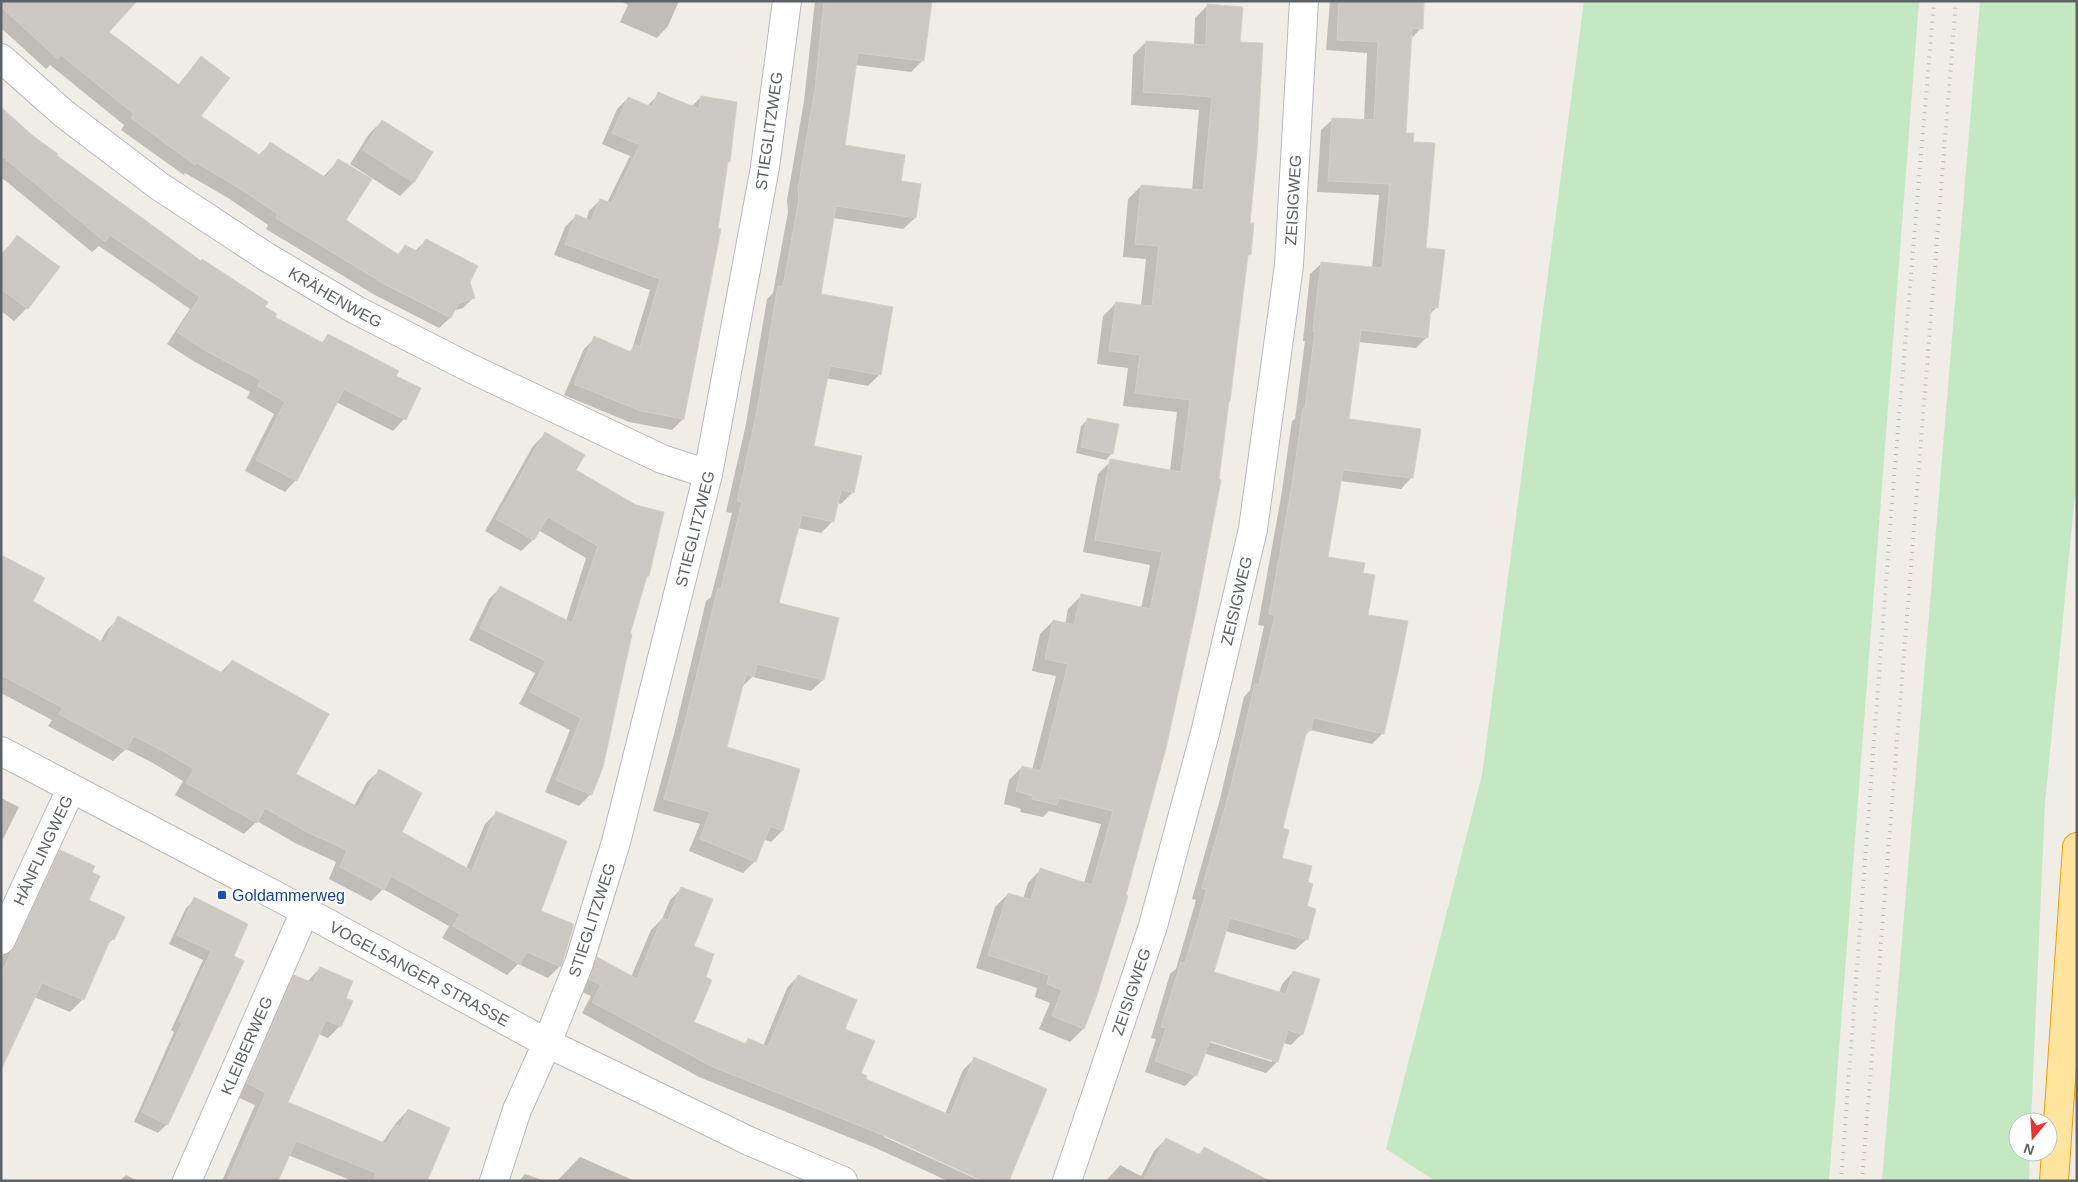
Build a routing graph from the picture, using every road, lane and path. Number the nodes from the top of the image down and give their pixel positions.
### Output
1 (787, 1) edge
2 (1304, 1) edge
3 (1, 58) edge
4 (708, 474) junction
5 (1, 751) edge
6 (71, 789) junction
7 (2077, 847) edge
8 (305, 911) junction
9 (1, 940) edge
10 (547, 1043) junction
11 (187, 1181) edge
12 (494, 1181) edge
13 (843, 1181) edge
14 (1067, 1181) edge
15 (2054, 1181) edge

1 - 4 street, STIEGLITZWEG
2 - 14 street, ZEISIGWEG
3 - 4 street, KRÄHENWEG
4 - 10 street, STIEGLITZWEG
5 - 6 street, VOGELSANGER STRASSE
6 - 8 street, VOGELSANGER STRASSE
6 - 9 street, HÄNFLINGWEG
7 - 15 highway
8 - 10 street, VOGELSANGER STRASSE
8 - 11 street, KLEIBERWEG
10 - 12 street
10 - 13 street, VOGELSANGER STRASSE

